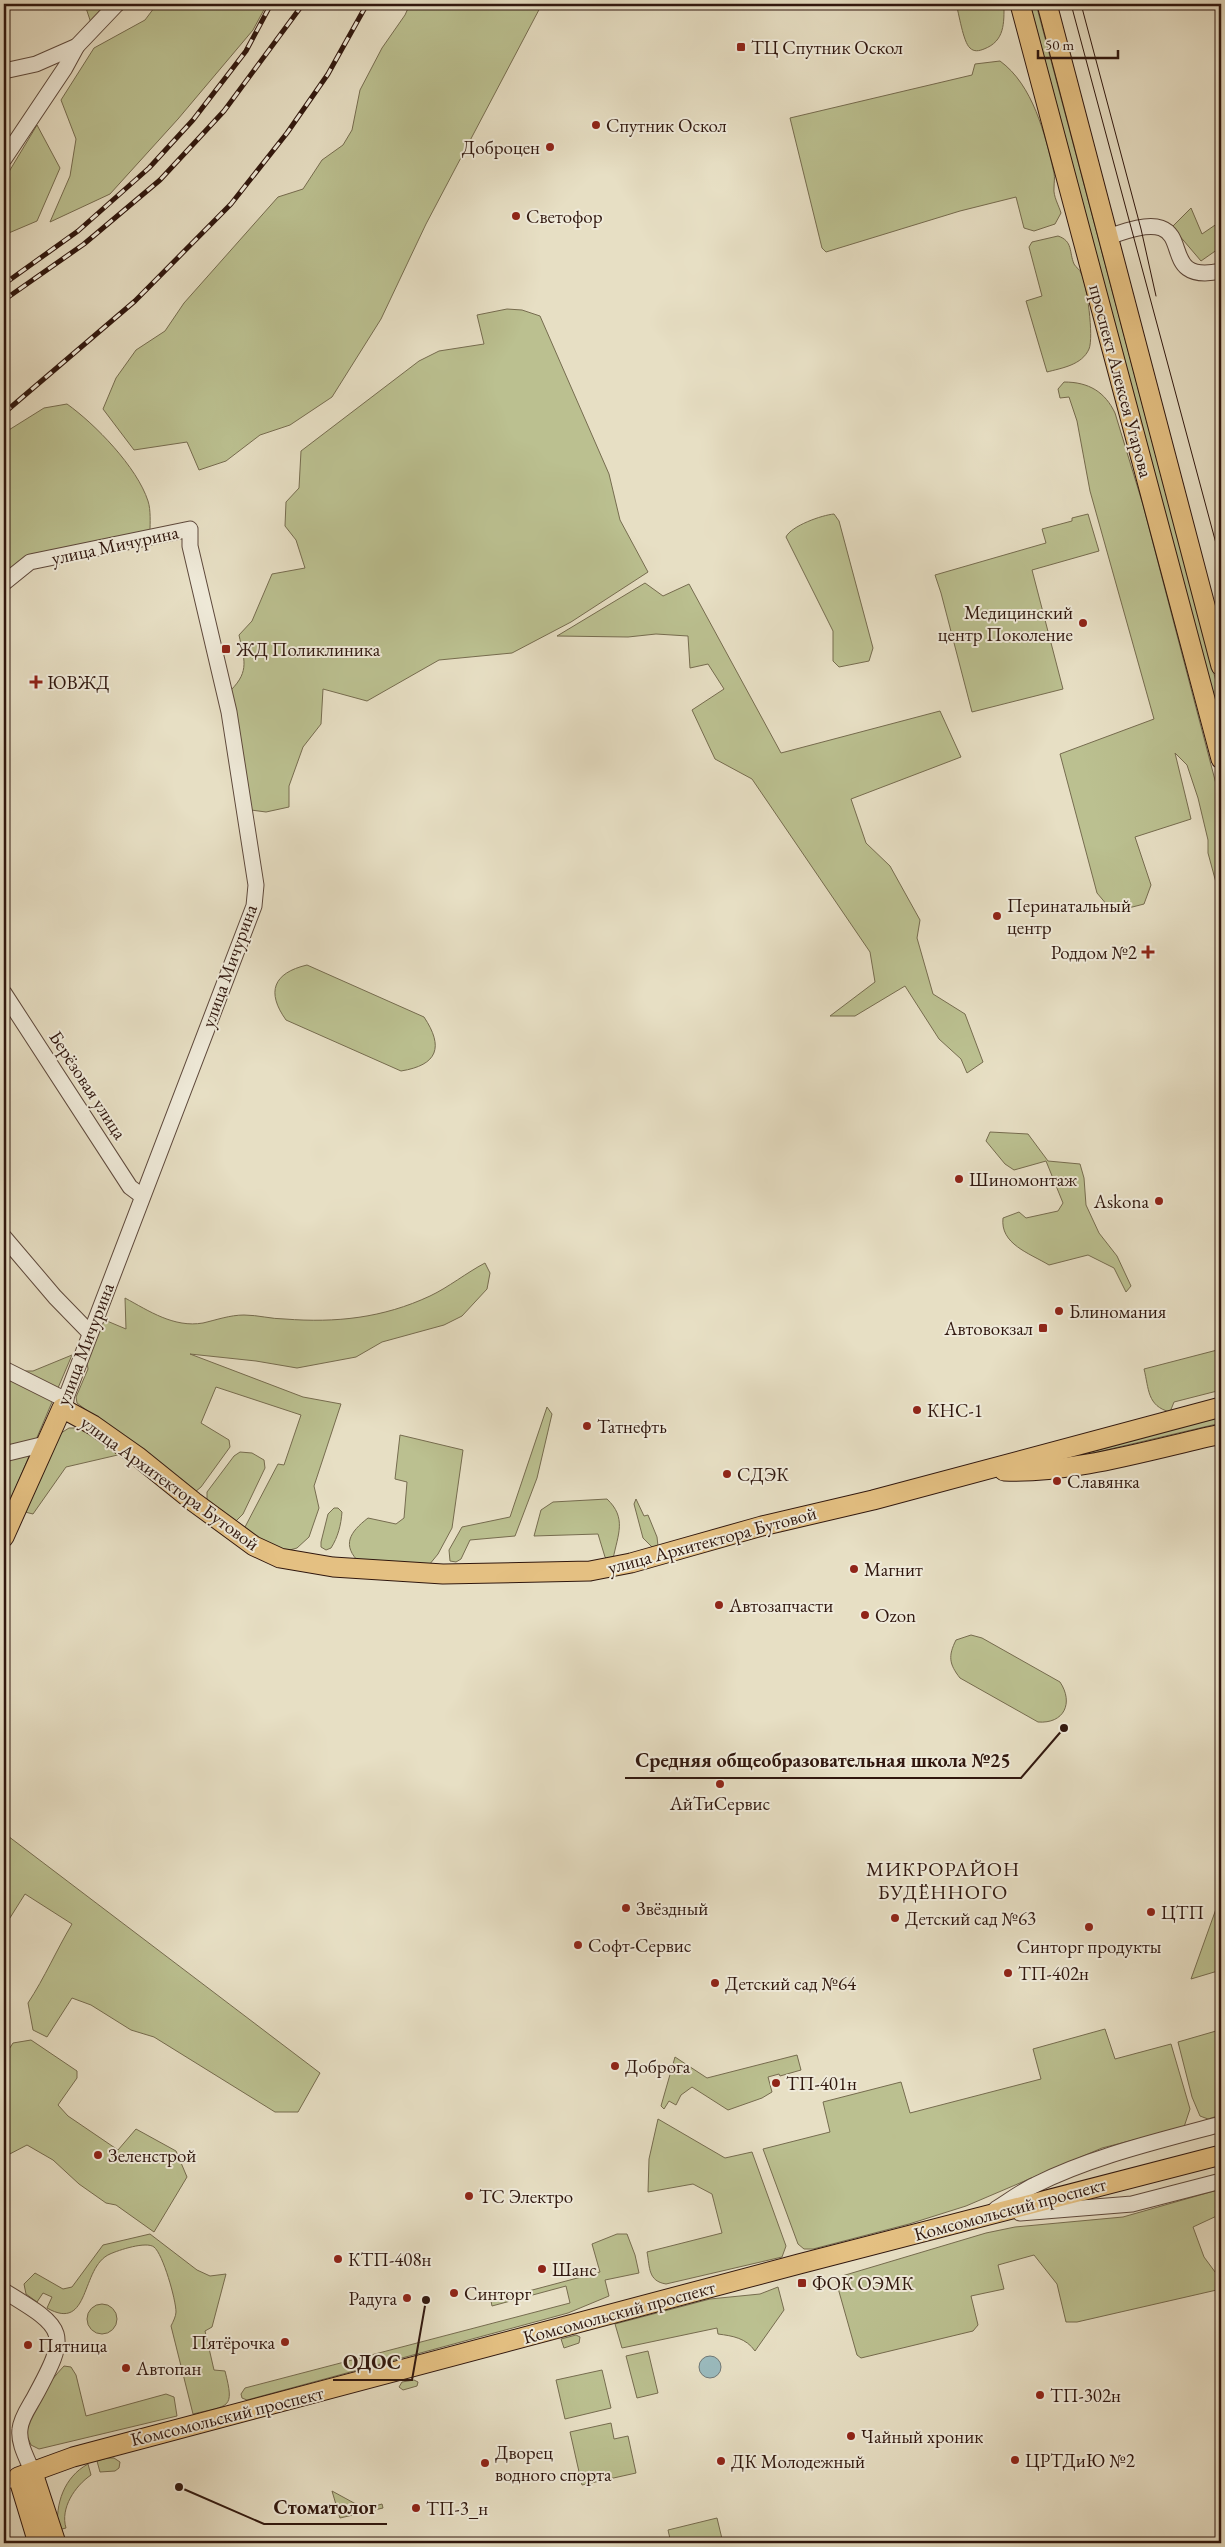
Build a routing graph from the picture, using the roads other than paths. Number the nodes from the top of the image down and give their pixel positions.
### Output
1 (117, 4) edge
2 (1020, 4) edge
3 (1047, 4) edge
4 (77, 46) junction
5 (4, 71) edge
6 (4, 159) edge
7 (1108, 237) junction
8 (1221, 271) edge
9 (4, 583) edge
10 (1221, 666) edge
11 (1221, 759) edge
12 (4, 993) edge
13 (142, 1196) junction
14 (4, 1237) edge
15 (90, 1333) junction
16 (4, 1369) edge
17 (64, 1404) junction
18 (1221, 1407) edge
19 (1221, 1434) edge
20 (45, 1444) junction
21 (4, 1454) edge
22 (985, 1470) junction
23 (4, 1538) edge
24 (1221, 2124) edge
25 (1221, 2155) edge
26 (1221, 2181) edge
27 (986, 2215) junction
28 (4, 2291) edge
29 (18, 2477) edge
30 (38, 2543) edge
31 (56, 2543) edge

1 - 4 street
2 - 11 main road, проспект Алексея Угарова
3 - 7 main road, проспект Алексея Угарова
4 - 5 street
4 - 6 street
7 - 8 street
7 - 10 main road, проспект Алексея Угарова
9 - 13 street, улица Мичурина
12 - 13 street, Берёзовая улица
13 - 15 street, улица Мичурина
14 - 15 street
15 - 17 street, улица Мичурина
16 - 17 street
17 - 20 main road, улица Мичурина
17 - 22 main road, улица Архитектора Бутовой
18 - 22 main road, улица Архитектора Бутовой
19 - 22 main road, улица Архитектора Бутовой
20 - 21 street
20 - 23 main road, улица Мичурина
24 - 27 street
25 - 27 main road, Комсомольский проспект
26 - 27 street
27 - 29 main road, Комсомольский проспект
28 - 29 street
29 - 30 main road
29 - 31 main road

